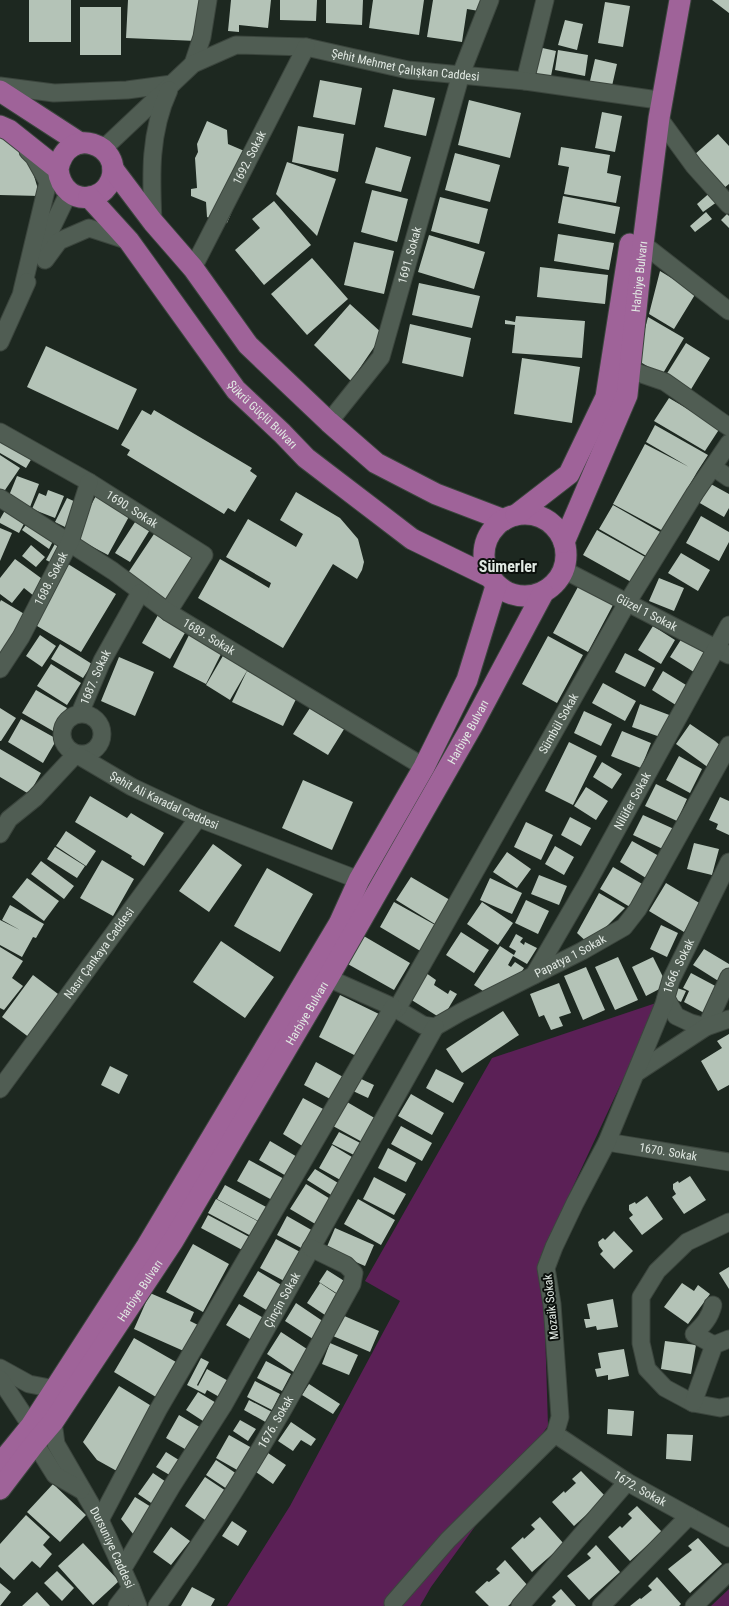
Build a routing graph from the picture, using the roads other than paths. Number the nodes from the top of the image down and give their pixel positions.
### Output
1 (208, 0) edge
2 (490, 0) edge
3 (545, 0) edge
4 (667, 0) edge
5 (680, 0) edge
6 (306, 47) junction
7 (193, 64) junction
8 (460, 74) junction
9 (525, 81) junction
10 (172, 84) junction
11 (0, 86) edge
12 (0, 91) edge
13 (651, 99) junction
14 (659, 118) junction
15 (4, 128) edge
16 (80, 143) junction
17 (103, 149) junction
18 (58, 169) junction
19 (113, 169) junction
20 (69, 192) junction
21 (89, 197) junction
22 (727, 198) edge
23 (153, 222) junction
24 (129, 241) junction
25 (643, 244) junction
26 (193, 268) junction
27 (22, 291) junction
28 (729, 311) edge
29 (0, 342) edge
30 (630, 370) junction
31 (329, 422) junction
32 (729, 427) edge
33 (0, 432) edge
34 (729, 443) edge
35 (713, 467) junction
36 (729, 478) edge
37 (89, 482) junction
38 (0, 498) edge
39 (510, 517) junction
40 (70, 542) junction
41 (564, 542) junction
42 (564, 570) junction
43 (492, 581) junction
44 (140, 593) junction
45 (543, 593) junction
46 (627, 604) junction
47 (168, 612) junction
48 (729, 625) edge
49 (723, 652) edge
50 (0, 669) edge
51 (80, 714) junction
52 (729, 745) edge
53 (76, 754) junction
54 (424, 768) junction
55 (4, 817) edge
56 (198, 818) junction
57 (0, 834) edge
58 (729, 862) edge
59 (359, 880) junction
60 (534, 975) junction
61 (328, 978) junction
62 (729, 978) edge
63 (666, 998) junction
64 (395, 1008) junction
65 (729, 1019) edge
66 (435, 1027) junction
67 (706, 1027) junction
68 (636, 1073) junction
69 (0, 1089) edge
70 (607, 1142) junction
71 (729, 1162) edge
72 (729, 1222) edge
73 (311, 1248) junction
74 (713, 1305) dead end
75 (721, 1342) edge
76 (0, 1368) edge
77 (0, 1379) edge
78 (55, 1389) junction
79 (693, 1402) junction
80 (729, 1406) edge
81 (53, 1422) junction
82 (555, 1434) junction
83 (33, 1435) junction
84 (0, 1464) edge
85 (627, 1482) junction
86 (0, 1489) edge
87 (82, 1491) junction
88 (689, 1516) junction
89 (100, 1520) junction
90 (729, 1538) edge
91 (122, 1570) junction
92 (729, 1572) edge
93 (131, 1588) junction
94 (393, 1603) dead end
95 (117, 1606) edge
96 (138, 1606) edge
97 (157, 1606) edge
98 (520, 1606) edge
99 (601, 1606) edge
100 (694, 1606) edge

1 - 7 street
2 - 8 street, 1691. Sokak
3 - 9 street
4 - 13 main road, Harbiye Bulvarı
5 - 14 main road, Harbiye Bulvarı
6 - 7 street, Şehit Mehmet Çalışkan Caddesi
6 - 8 street, Şehit Mehmet Çalışkan Caddesi
6 - 26 street, 1692. Sokak
7 - 10 street, Şehit Mehmet Çalışkan Caddesi
8 - 9 street, Şehit Mehmet Çalışkan Caddesi
8 - 31 street, 1691. Sokak
9 - 13 street, Şehit Mehmet Çalışkan Caddesi
10 - 11 street
10 - 17 street, Şehit Mehmet Çalışkan Caddesi
10 - 23 street, Şehit Mehmet Çalışkan Caddesi
12 - 16 main road
13 - 39 main road, Harbiye Bulvarı
14 - 22 street
14 - 25 main road, Harbiye Bulvarı
15 - 18 main road
15 - 27 street
16 - 17 main road
16 - 18 main road
17 - 19 main road
18 - 20 main road
19 - 21 main road
19 - 23 main road
20 - 21 main road
20 - 27 street
21 - 24 main road, Şükrü Güçlü Bulvarı
23 - 26 main road
24 - 27 street
24 - 43 main road, Şükrü Güçlü Bulvarı
25 - 28 street
25 - 30 main road, Harbiye Bulvarı
26 - 31 main road
27 - 29 street
30 - 32 street
30 - 41 main road, Harbiye Bulvarı
31 - 39 main road
33 - 37 street, 1690. Sokak
34 - 35 street, Sümbül Sokak
35 - 36 street
35 - 46 street, Sümbül Sokak
37 - 40 street, 1688. Sokak
37 - 47 street, 1690. Sokak
38 - 40 street, 1689. Sokak
39 - 41 main road
39 - 43 main road, Harbiye Bulvarı
40 - 44 street, 1689. Sokak
40 - 50 street, 1688. Sokak
41 - 42 main road, Harbiye Bulvarı
42 - 45 main road, Harbiye Bulvarı
42 - 46 street, Güzel 1 Sokak
43 - 45 main road
43 - 54 main road, Harbiye Bulvarı
44 - 47 street, 1689. Sokak
44 - 51 street, 1687. Sokak
45 - 61 main road, Harbiye Bulvarı
46 - 49 street, Güzel 1 Sokak
46 - 64 street, Sümbül Sokak
47 - 54 street, 1689. Sokak
48 - 49 street, Nilüfer Sokak
49 - 60 street, Nilüfer Sokak
51 - 53 street, 1687. Sokak
51 - 53 street
52 - 60 street, Papatya 1 Sokak
53 - 55 street
53 - 56 street, Şehit Ali Karadal Caddesi
54 - 59 main road, Harbiye Bulvarı
55 - 57 street
56 - 59 street, Şehit Ali Karadal Caddesi
56 - 69 street, Nasır Çankaya Caddesi
58 - 63 street, 1666. Sokak
59 - 78 main road, Harbiye Bulvarı
60 - 66 street, Papatya 1 Sokak
61 - 64 street
61 - 81 main road, Harbiye Bulvarı
62 - 67 street
63 - 67 street
63 - 68 street, 1666. Sokak
64 - 66 street
64 - 89 street, Sümbül Sokak
65 - 67 street
66 - 73 street, Çinçin Sokak
67 - 68 street
68 - 70 street, Mozaik Sokak
70 - 71 street, 1670. Sokak
70 - 82 street, Mozaik Sokak
72 - 79 street
73 - 91 street, Çinçin Sokak
73 - 97 street, 1676. Sokak
74 - 75 street
75 - 79 street
76 - 78 street
77 - 83 street, Dursuniye Caddesi
78 - 81 main road, Harbiye Bulvarı
78 - 83 main road, Harbiye Bulvarı
79 - 80 street
81 - 83 main road
81 - 87 street, Dursuniye Caddesi
82 - 85 street, 1672. Sokak
82 - 94 street
83 - 84 main road, Harbiye Bulvarı
83 - 86 main road, Harbiye Bulvarı
83 - 87 street, Dursuniye Caddesi
85 - 88 street, 1672. Sokak
85 - 98 street
87 - 89 street, Dursuniye Caddesi
88 - 90 street, 1672. Sokak
88 - 99 street
89 - 91 street, Dursuniye Caddesi
91 - 93 street, Dursuniye Caddesi
92 - 100 street
93 - 95 street
93 - 96 street, Dursuniye Caddesi

